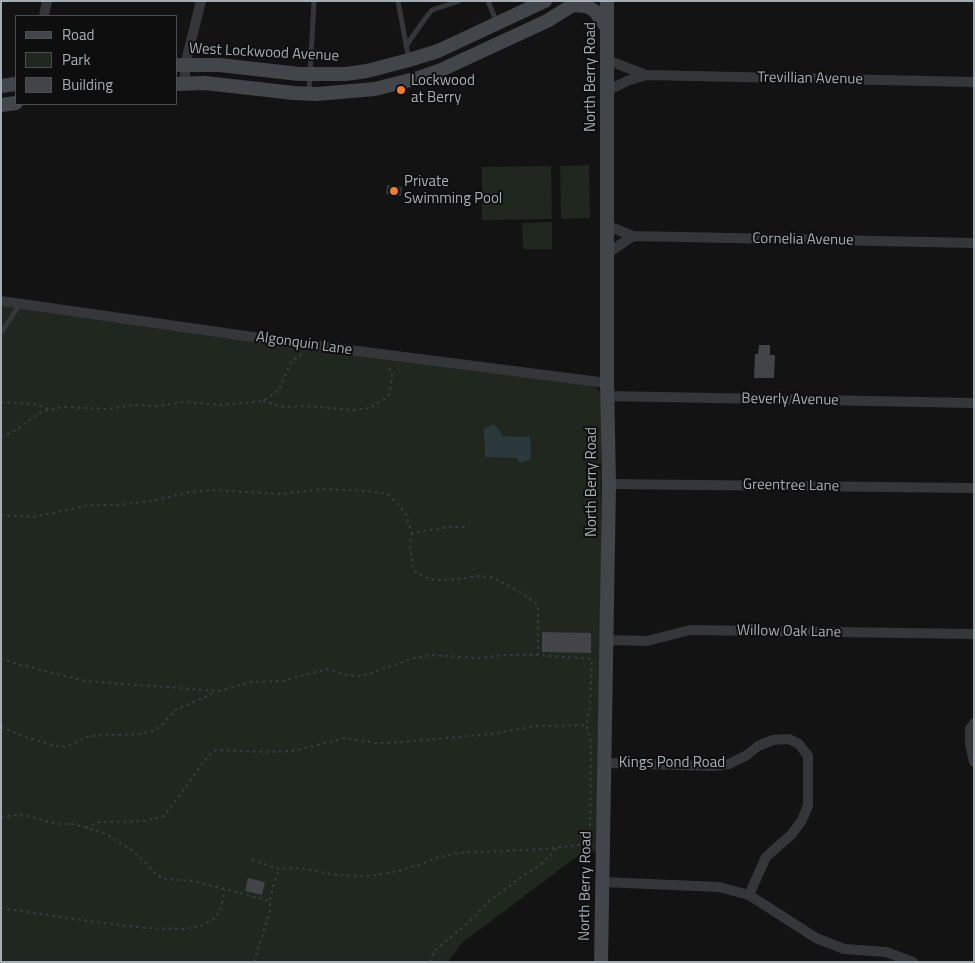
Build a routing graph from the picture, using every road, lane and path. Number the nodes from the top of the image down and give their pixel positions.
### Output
1 (47, 1) edge
2 (201, 1) edge
3 (314, 1) edge
4 (398, 1) edge
5 (460, 1) edge
6 (488, 1) edge
7 (545, 1) edge
8 (607, 1) edge
9 (577, 3) edge
10 (44, 15) edge
11 (497, 24) junction
12 (607, 28) junction
13 (504, 42) junction
14 (406, 46) junction
15 (409, 60) junction
16 (608, 60) junction
17 (180, 65) edge
18 (310, 74) junction
19 (646, 75) junction
20 (415, 79) junction
21 (974, 82) edge
22 (15, 84) edge
23 (180, 84) edge
24 (1, 86) edge
25 (607, 90) junction
26 (309, 94) junction
27 (15, 103) edge
28 (1, 105) edge
29 (608, 226) junction
30 (633, 236) junction
31 (974, 243) edge
32 (608, 253) junction
33 (1, 301) edge
34 (20, 304) junction
35 (1, 332) edge
36 (308, 353) dead end
37 (385, 364) dead end
38 (607, 390) junction
39 (263, 401) junction
40 (1, 402) edge
41 (974, 403) edge
42 (49, 410) junction
43 (1, 437) edge
44 (609, 484) junction
45 (974, 488) edge
46 (1, 515) edge
47 (469, 526) dead end
48 (412, 533) junction
49 (974, 634) edge
50 (606, 640) junction
51 (538, 655) junction
52 (1, 658) edge
53 (218, 691) junction
54 (974, 723) edge
55 (587, 725) junction
56 (1, 727) edge
57 (974, 762) edge
58 (604, 763) junction
59 (1, 817) edge
60 (86, 828) junction
61 (585, 843) junction
62 (603, 843) junction
63 (557, 848) junction
64 (252, 860) dead end
65 (280, 869) junction
66 (603, 882) junction
67 (226, 890) junction
68 (749, 895) junction
69 (270, 901) junction
70 (1, 908) edge
71 (254, 962) edge
72 (430, 962) edge
73 (601, 962) edge
74 (913, 962) edge

1 - 10 street
2 - 17 street
3 - 18 lane
4 - 14 lane
5 - 14 lane
6 - 11 lane
7 - 11 main road, West Lockwood Avenue
8 - 12 main road, North Berry Road
9 - 12 main road
9 - 13 main road
11 - 13 main road
11 - 15 main road, West Lockwood Avenue
12 - 16 main road, North Berry Road
13 - 20 main road
14 - 15 lane
15 - 18 main road, West Lockwood Avenue
15 - 20 main road
16 - 19 street, Trevillian Avenue
16 - 25 main road, North Berry Road
17 - 18 main road, West Lockwood Avenue
17 - 23 street
18 - 26 lane
19 - 21 street, Trevillian Avenue
19 - 25 street, Trevillian Avenue
20 - 26 main road
22 - 24 main road
23 - 26 main road
25 - 29 main road, North Berry Road
27 - 28 main road
29 - 30 street, Cornelia Avenue
29 - 32 main road, North Berry Road
30 - 31 street, Cornelia Avenue
30 - 32 street
32 - 38 main road, North Berry Road
33 - 34 street, Algonquin Lane
34 - 35 lane
34 - 38 street, Algonquin Lane
36 - 39 path
37 - 39 path
38 - 41 street, Beverly Avenue
38 - 44 main road, North Berry Road
39 - 42 path
40 - 42 path
42 - 43 path
44 - 45 street, Greentree Lane
44 - 50 main road, North Berry Road
46 - 48 path
47 - 48 path
48 - 51 path
49 - 50 street, Willow Oak Lane
50 - 58 main road, North Berry Road
51 - 53 path
51 - 55 path
52 - 53 path
53 - 56 path
54 - 57 street
55 - 60 path
55 - 61 path
58 - 62 main road, North Berry Road
58 - 68 street, Kings Pond Road
59 - 60 path
60 - 67 path
61 - 62 path
61 - 63 path
62 - 66 main road, North Berry Road
63 - 65 path
63 - 72 path
64 - 65 path
65 - 69 path
66 - 68 street
66 - 73 main road, North Berry Road
67 - 69 path
67 - 70 path
68 - 74 street
69 - 71 path

